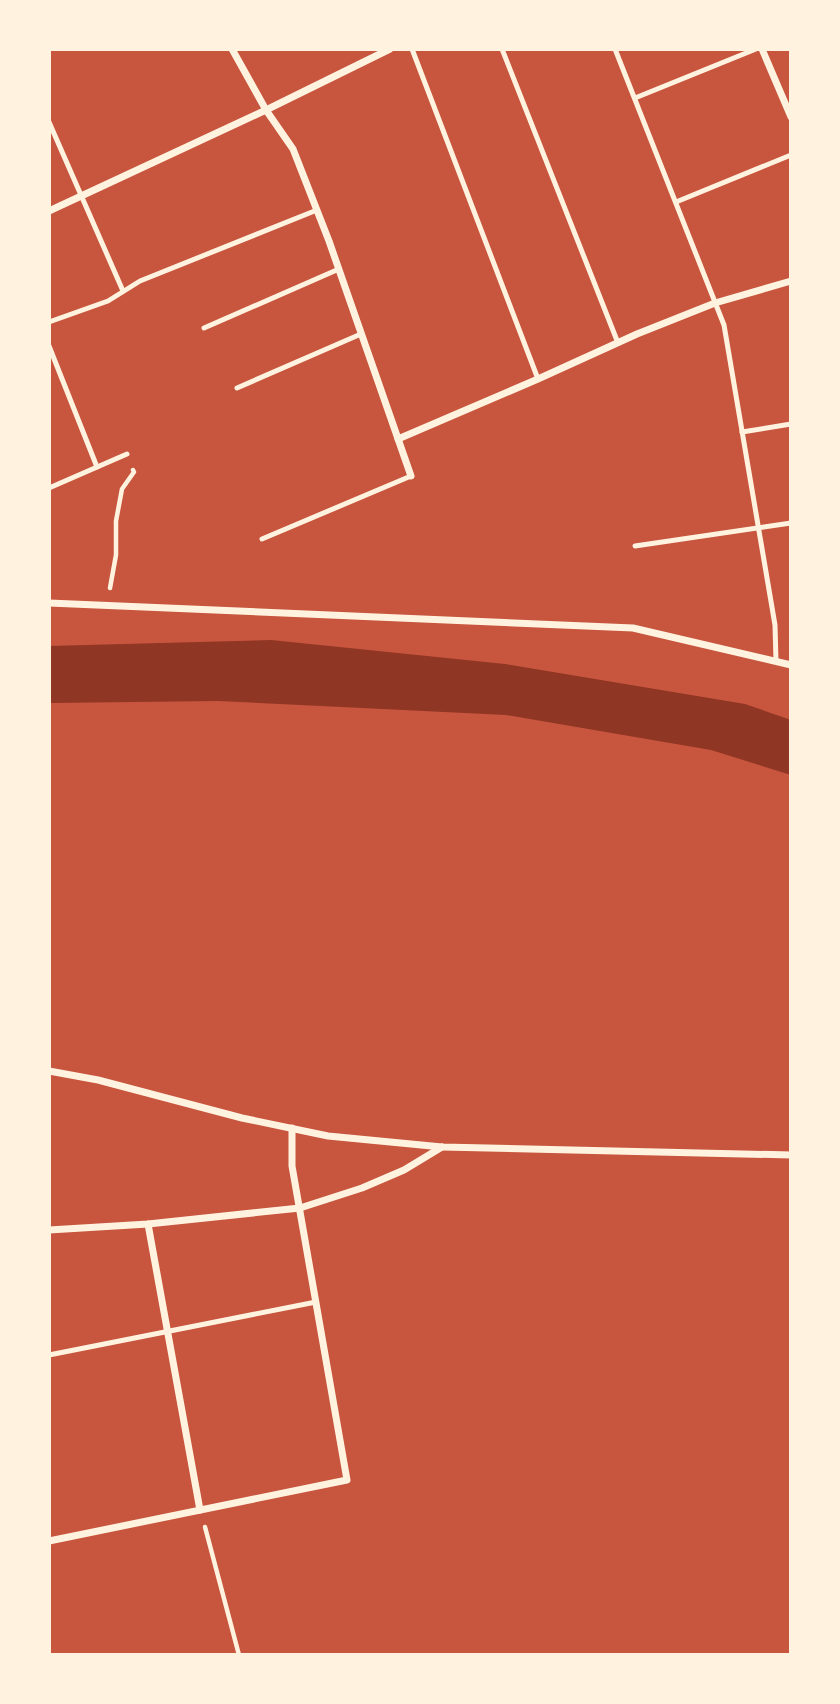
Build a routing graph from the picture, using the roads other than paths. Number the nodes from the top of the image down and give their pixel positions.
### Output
1 (232, 49) edge
2 (390, 49) edge
3 (412, 49) edge
4 (502, 49) edge
5 (615, 49) edge
6 (757, 49) edge
7 (762, 49) edge
8 (635, 98) junction
9 (266, 110) junction
10 (791, 117) edge
11 (49, 122) edge
12 (791, 155) edge
13 (82, 196) junction
14 (676, 202) junction
15 (317, 210) junction
16 (49, 211) edge
17 (339, 269) junction
18 (791, 281) edge
19 (123, 291) junction
20 (715, 303) junction
21 (49, 323) edge
22 (204, 328) dead end
23 (361, 334) junction
24 (618, 343) junction
25 (49, 346) edge
26 (538, 379) junction
27 (237, 388) dead end
28 (791, 424) edge
29 (742, 432) junction
30 (398, 439) junction
31 (127, 454) road end
32 (97, 467) junction
33 (411, 476) joint
34 (49, 488) edge
35 (791, 523) edge
36 (759, 528) junction
37 (262, 539) dead end
38 (635, 546) dead end
39 (49, 603) edge
40 (776, 661) junction
41 (791, 665) edge
42 (49, 1071) edge
43 (292, 1128) junction
44 (442, 1147) junction
45 (791, 1155) edge
46 (300, 1208) junction
47 (148, 1224) junction
48 (49, 1230) edge
49 (316, 1302) junction
50 (167, 1332) junction
51 (49, 1355) edge
52 (200, 1510) junction
53 (49, 1541) edge

1 - 9 street
2 - 9 street
3 - 26 lane
4 - 24 lane
5 - 8 lane
6 - 8 lane
7 - 10 street
8 - 14 lane
9 - 13 street
9 - 15 street
11 - 13 lane
12 - 14 lane
13 - 16 street
13 - 19 lane
14 - 20 lane
15 - 17 street
15 - 19 lane
17 - 22 lane
17 - 23 street
18 - 20 street
19 - 21 lane
20 - 24 street
20 - 29 lane
23 - 27 lane
23 - 30 street
24 - 26 street
25 - 32 lane
26 - 30 street
28 - 29 lane
29 - 36 lane
30 - 33 street
31 - 32 lane
32 - 34 lane
33 - 37 lane
35 - 36 lane
36 - 38 lane
36 - 40 lane
39 - 40 street
40 - 41 street
42 - 43 street
43 - 44 street
43 - 46 street
44 - 45 street
44 - 46 street
46 - 47 street
46 - 49 street
47 - 48 street
47 - 50 street
49 - 50 lane
49 - 52 street
50 - 51 lane
50 - 52 street
52 - 53 street

